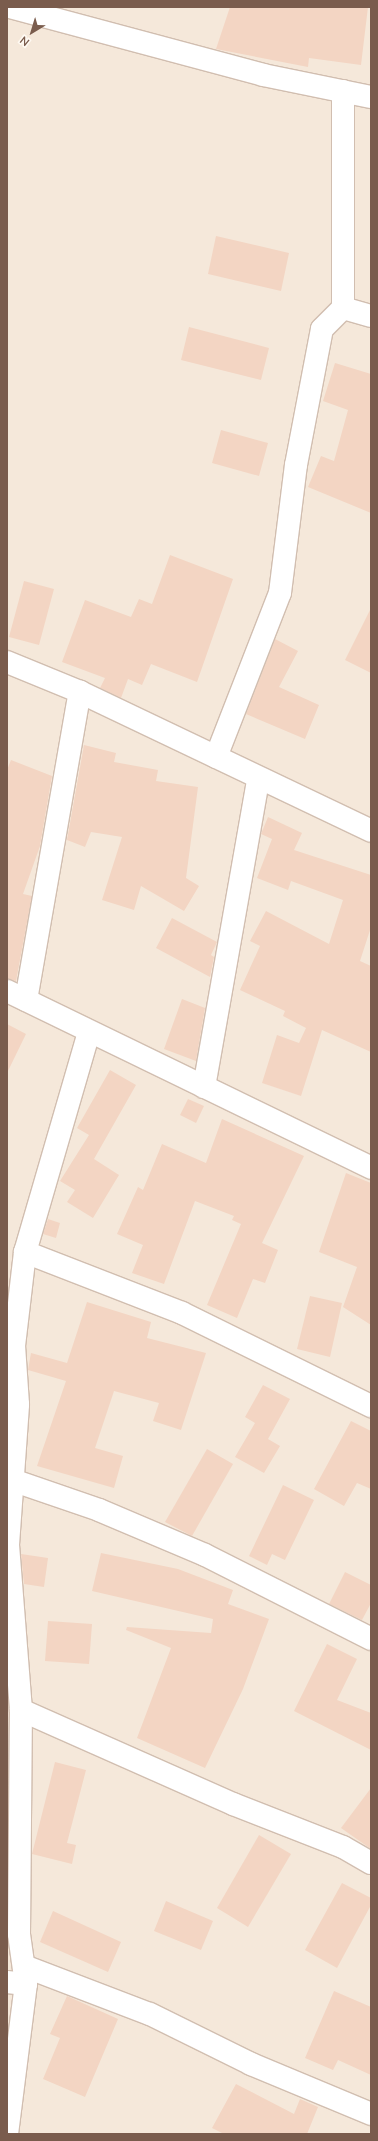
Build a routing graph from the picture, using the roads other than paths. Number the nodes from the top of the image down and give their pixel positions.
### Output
1 (10, 7) edge
2 (343, 92) junction
3 (371, 97) edge
4 (343, 308) junction
5 (371, 316) edge
6 (7, 662) edge
7 (80, 692) junction
8 (216, 757) junction
9 (258, 780) junction
10 (371, 831) edge
11 (16, 996) edge
12 (89, 1032) junction
13 (204, 1087) junction
14 (371, 1168) edge
15 (25, 1252) junction
16 (11, 1346) edge
17 (371, 1406) edge
18 (12, 1480) junction
19 (371, 1639) edge
20 (21, 1710) junction
21 (371, 1863) edge
22 (19, 1977) edge
23 (371, 2114) edge
24 (7, 2134) edge

1 - 2 street
2 - 3 street
2 - 4 street
4 - 5 street
4 - 8 street
6 - 7 street
7 - 8 street
7 - 11 street
8 - 9 street
9 - 10 street
9 - 13 street
11 - 12 street
12 - 13 street
12 - 15 street
13 - 14 street
15 - 16 street
15 - 17 street
16 - 18 street
18 - 19 street
18 - 20 street
20 - 21 street
20 - 22 street
22 - 23 street
22 - 24 street

